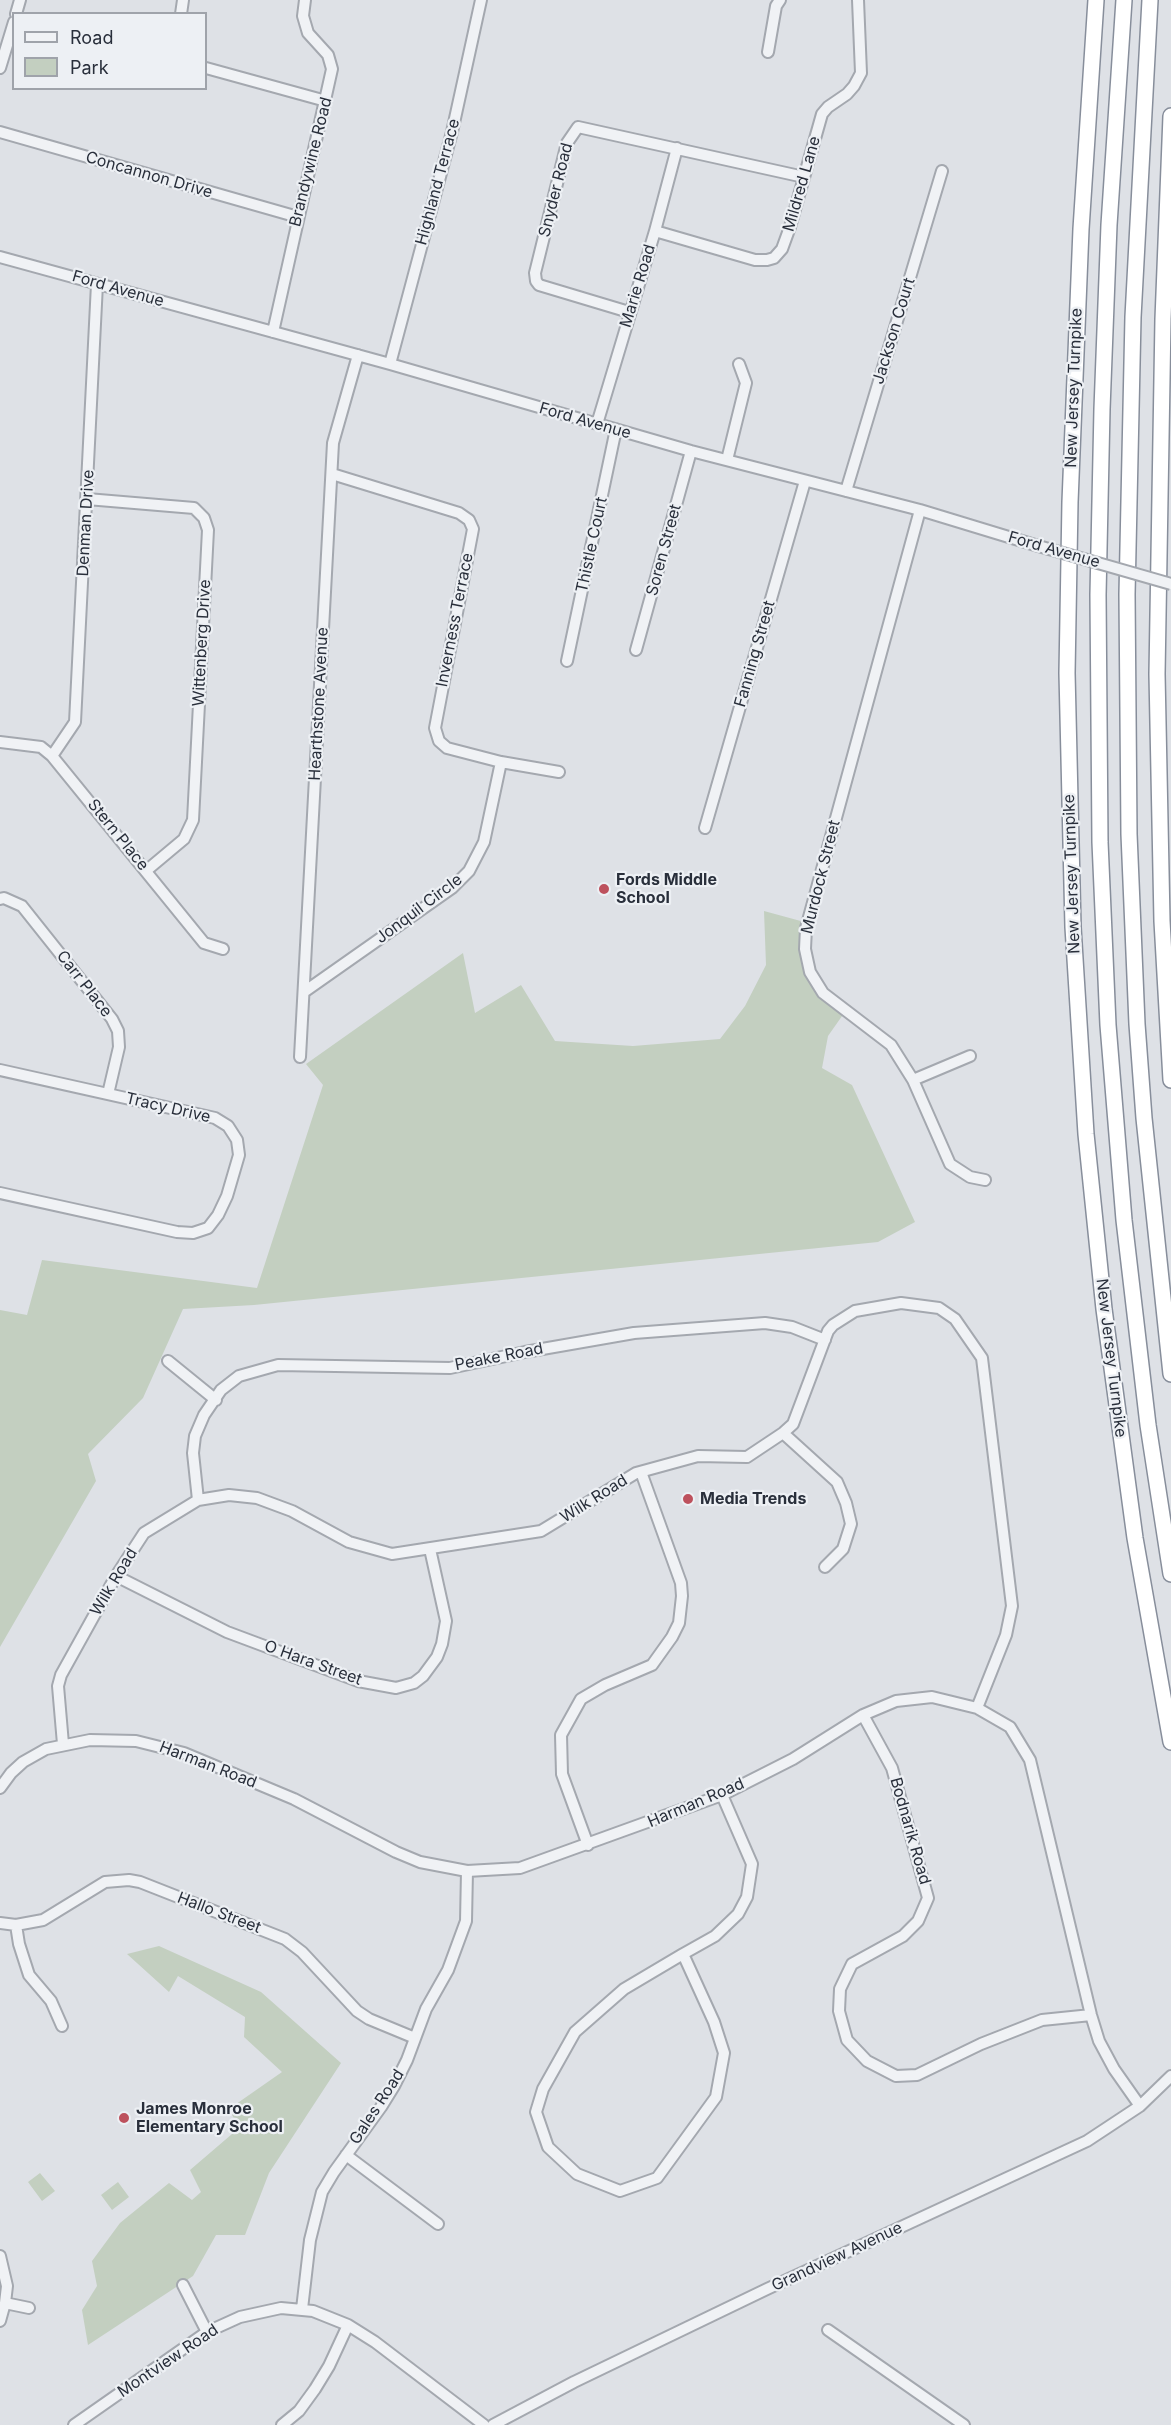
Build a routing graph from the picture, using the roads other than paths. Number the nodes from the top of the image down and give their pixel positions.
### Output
1 (305, 0) edge
2 (481, 0) edge
3 (780, 0) edge
4 (858, 0) edge
5 (1096, 0) edge
6 (1124, 0) edge
7 (1150, 0) edge
8 (12, 29) edge
9 (768, 52) dead end
10 (0, 68) edge
11 (207, 68) edge
12 (326, 101) junction
13 (1171, 116) edge
14 (0, 132) edge
15 (677, 148) junction
16 (942, 171) dead end
17 (804, 177) junction
18 (297, 217) junction
19 (655, 231) junction
20 (0, 257) edge
21 (97, 284) junction
22 (629, 312) junction
23 (273, 332) junction
24 (358, 355) junction
25 (390, 364) junction
26 (739, 364) dead end
27 (597, 424) junction
28 (616, 429) junction
29 (691, 451) junction
30 (727, 460) junction
31 (332, 474) junction
32 (805, 481) junction
33 (846, 491) junction
34 (87, 499) junction
35 (920, 510) junction
36 (1171, 584) edge
37 (636, 650) dead end
38 (567, 661) dead end
39 (0, 742) edge
40 (52, 756) junction
41 (501, 762) junction
42 (559, 772) dead end
43 (705, 828) dead end
44 (147, 870) junction
45 (0, 898) edge
46 (223, 949) dead end
47 (304, 992) junction
48 (970, 1056) dead end
49 (300, 1057) dead end
50 (0, 1070) edge
51 (913, 1080) junction
52 (1171, 1080) edge
53 (108, 1094) junction
54 (985, 1180) dead end
55 (0, 1193) edge
56 (825, 1340) junction
57 (168, 1361) dead end
58 (1171, 1374) edge
59 (216, 1400) junction
60 (783, 1433) junction
61 (641, 1472) junction
62 (198, 1500) junction
63 (430, 1549) junction
64 (825, 1567) dead end
65 (1171, 1574) edge
66 (116, 1576) junction
67 (977, 1708) junction
68 (863, 1715) junction
69 (1171, 1742) edge
70 (63, 1744) junction
71 (0, 1788) edge
72 (722, 1796) junction
73 (588, 1845) junction
74 (467, 1871) junction
75 (0, 1923) edge
76 (16, 1926) junction
77 (683, 1954) junction
78 (1091, 2015) junction
79 (62, 2026) dead end
80 (414, 2038) junction
81 (1171, 2076) edge
82 (1140, 2106) junction
83 (345, 2156) junction
84 (438, 2224) dead end
85 (0, 2256) edge
86 (183, 2285) dead end
87 (5, 2303) junction
88 (29, 2308) dead end
89 (302, 2309) junction
90 (0, 2321) edge
91 (348, 2325) junction
92 (828, 2330) dead end
93 (207, 2332) junction
94 (74, 2425) edge
95 (282, 2425) edge
96 (484, 2425) edge
97 (493, 2425) edge
98 (964, 2425) edge

1 - 12 street, Brandywine Road
2 - 25 street, Highland Terrace
3 - 9 street
4 - 17 street, Mildred Lane
5 - 69 highway, New Jersey Turnpike
6 - 65 highway, New Jersey Turnpike
7 - 58 highway
8 - 10 street
11 - 12 street
12 - 18 street, Brandywine Road
13 - 52 highway
14 - 18 street, Concannon Drive
15 - 17 street, Snyder Road
15 - 19 street, Marie Road
15 - 22 street, Snyder Road
16 - 33 street, Jackson Court
17 - 19 street, Mildred Lane
18 - 23 street, Brandywine Road
19 - 22 street, Marie Road
20 - 21 street, Ford Avenue
21 - 23 street, Ford Avenue
21 - 34 street, Denman Drive
22 - 27 street, Marie Road
23 - 24 street, Ford Avenue
24 - 25 street, Ford Avenue
24 - 31 street, Hearthstone Avenue
25 - 27 street, Ford Avenue
26 - 30 street
27 - 28 street, Ford Avenue
28 - 29 street, Ford Avenue
28 - 38 street, Thistle Court
29 - 30 street, Ford Avenue
29 - 37 street, Soren Street
30 - 32 street, Ford Avenue
31 - 41 street, Inverness Terrace
31 - 47 street, Hearthstone Avenue
32 - 33 street, Ford Avenue
32 - 43 street, Fanning Street
33 - 35 street, Ford Avenue
34 - 40 street, Denman Drive
34 - 44 street, Wittenberg Drive
35 - 36 street, Ford Avenue, bridge
35 - 51 street, Murdock Street
39 - 40 street, Stern Place
40 - 44 street, Stern Place
41 - 42 street, Inverness Terrace
41 - 47 street, Jonquil Circle
44 - 46 street, Stern Place
45 - 53 street, Carr Place
47 - 49 street, Hearthstone Avenue
48 - 51 street
50 - 53 street, Tracy Drive
51 - 54 street, Murdock Street
53 - 55 street, Tracy Drive
56 - 59 street, Peake Road
56 - 60 street, Wilk Road
56 - 67 street, Wilk Road
57 - 59 street
59 - 62 street, Peake Road
60 - 61 street, Wilk Road
60 - 64 street
61 - 63 street, Wilk Road
61 - 73 street
62 - 63 street, Wilk Road
62 - 66 street, Wilk Road
63 - 66 street, O Hara Street
66 - 70 street, Wilk Road
67 - 68 street, Harman Road
67 - 78 street, Harman Road
68 - 72 street, Harman Road
68 - 78 street, Bodnarik Road
70 - 71 street, Harman Road
70 - 74 street, Harman Road
72 - 73 street, Harman Road
72 - 77 street
73 - 74 street, Harman Road
74 - 80 street, Gales Road
75 - 76 street, Hallo Street
76 - 79 street
76 - 80 street, Hallo Street
77 - 77 street
78 - 82 street, Harman Road
80 - 83 street, Gales Road
81 - 82 street, Grandview Avenue
82 - 97 street, Grandview Avenue
83 - 84 street
83 - 89 street, Gales Road
85 - 87 street
86 - 93 street
87 - 88 street
87 - 90 street
89 - 91 street, Montview Road
89 - 93 street, Montview Road
91 - 95 street
91 - 96 street, Montview Road
92 - 98 street
93 - 94 street, Montview Road

